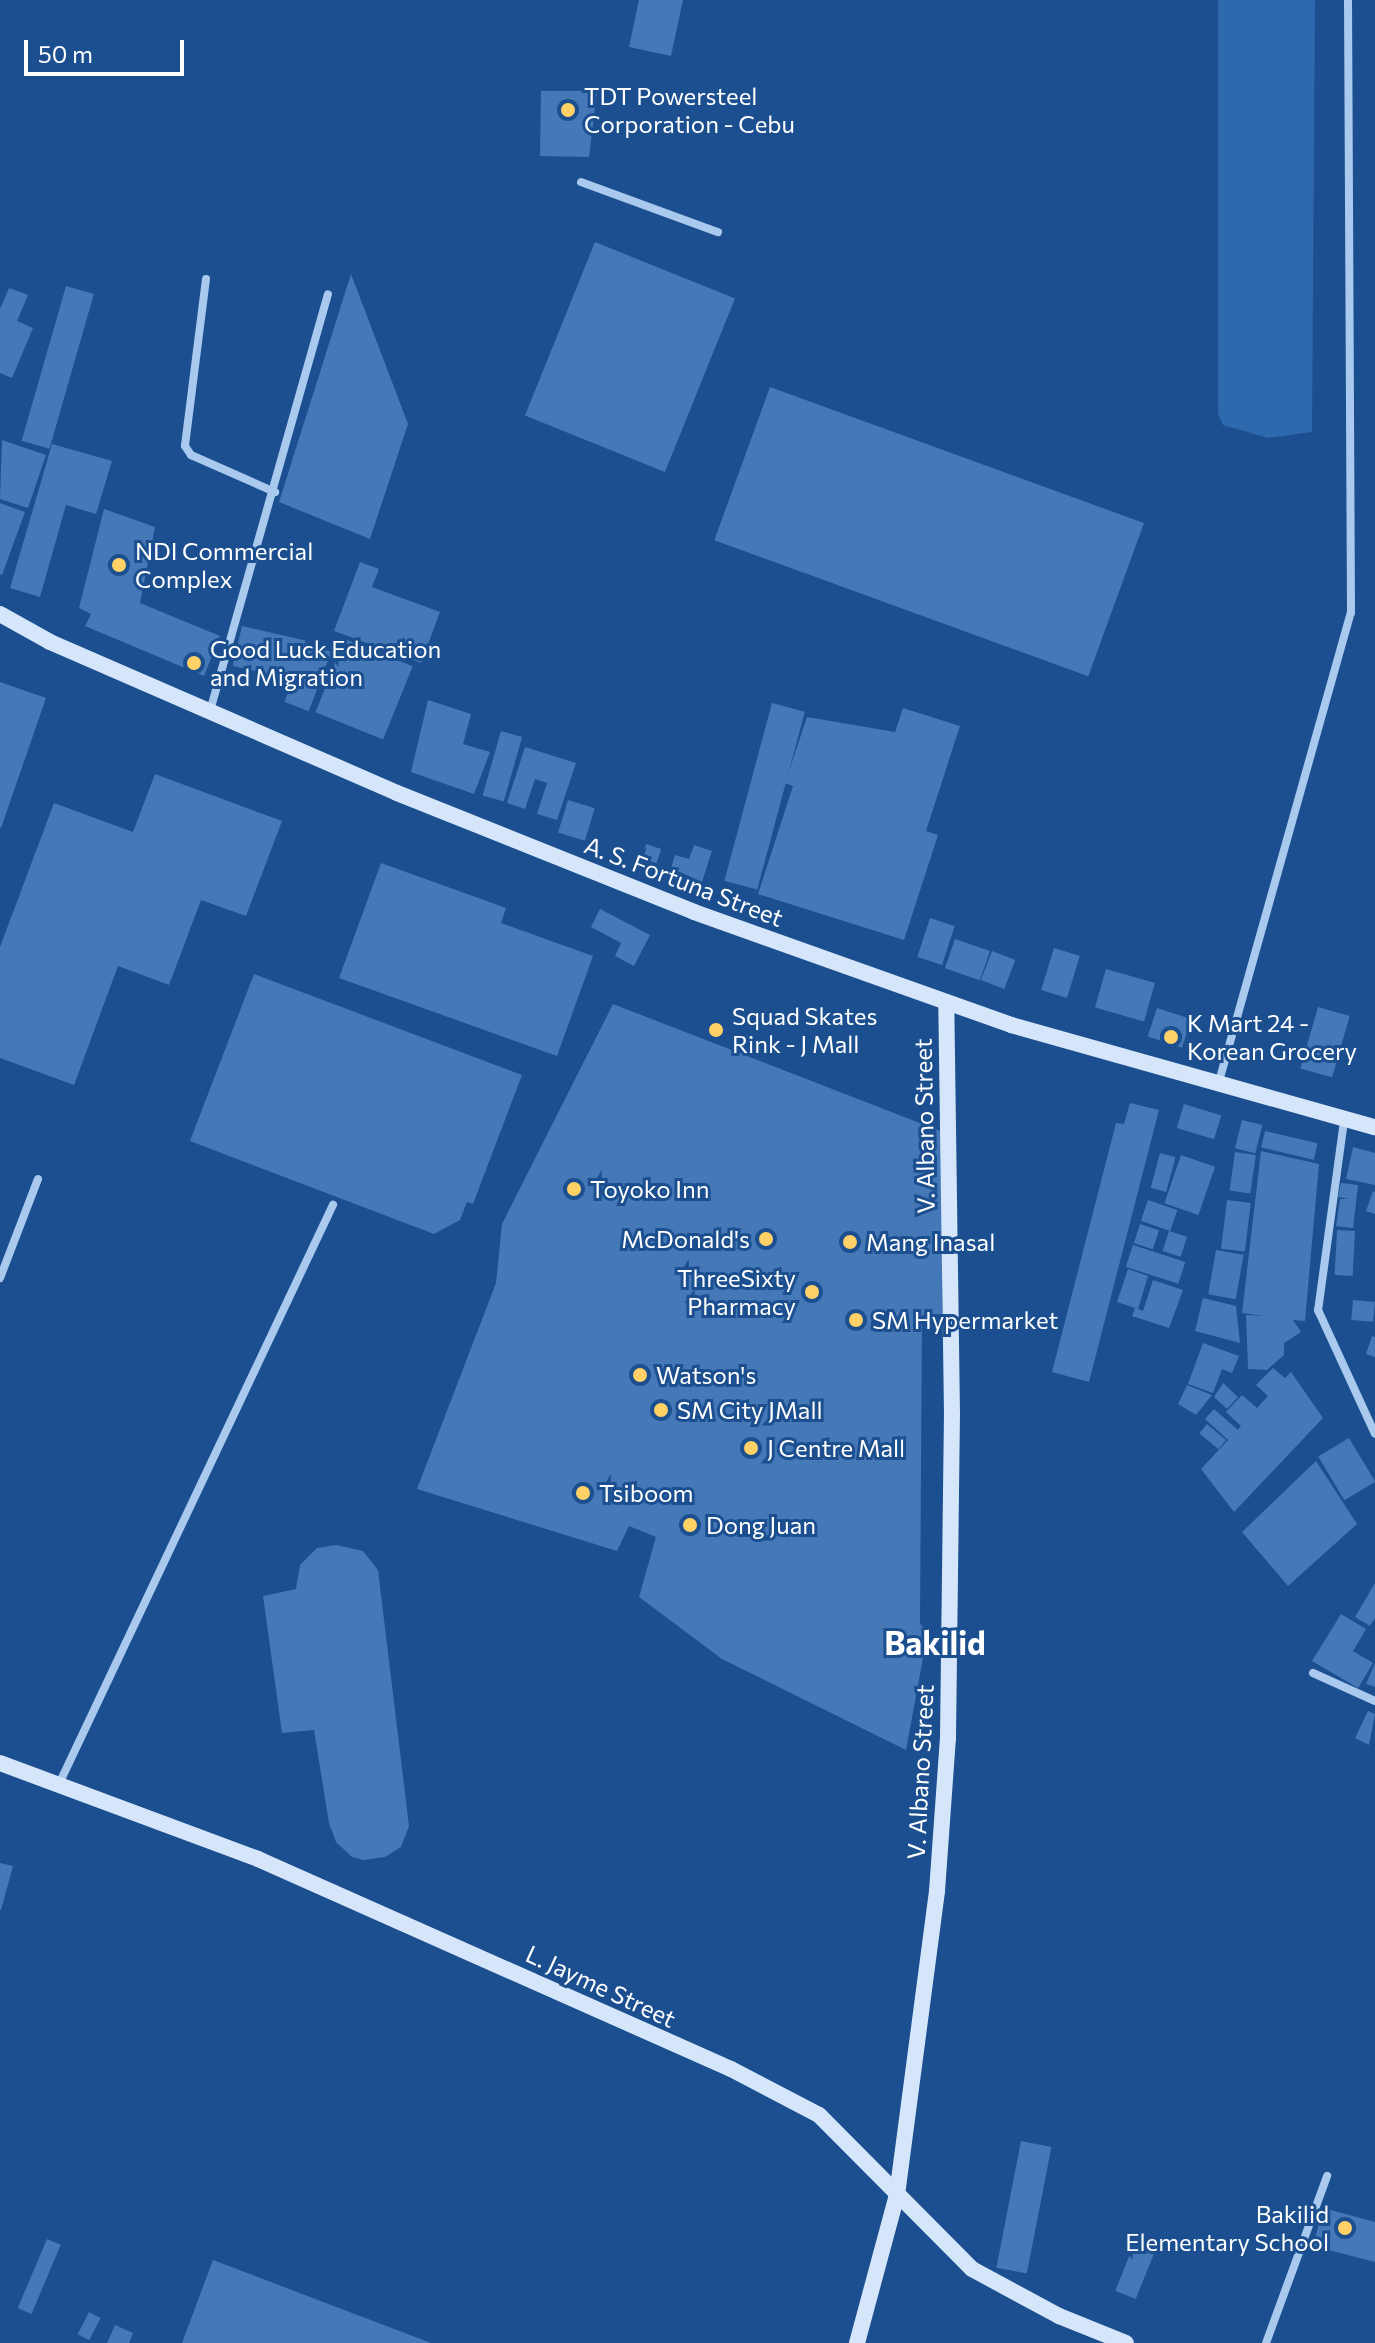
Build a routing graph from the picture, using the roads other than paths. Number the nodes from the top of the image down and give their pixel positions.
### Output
1 (1348, 0) edge
2 (581, 182) dead end
3 (718, 232) dead end
4 (206, 279) dead end
5 (328, 294) dead end
6 (275, 492) junction
7 (0, 614) edge
8 (210, 711) junction
9 (946, 1003) junction
10 (1217, 1087) junction
11 (1344, 1121) junction
12 (1375, 1127) edge
13 (38, 1179) dead end
14 (333, 1205) dead end
15 (0, 1278) edge
16 (1375, 1434) edge
17 (1313, 1673) dead end
18 (1375, 1701) edge
19 (0, 1763) edge
20 (59, 1784) junction
21 (1327, 2176) dead end
22 (897, 2195) junction
23 (857, 2343) edge
24 (1126, 2343) edge
25 (1266, 2343) edge

1 - 10 street
2 - 3 street
4 - 6 street
5 - 6 street
6 - 8 street
7 - 8 street, A. S. Fortuna Street
8 - 9 street, A. S. Fortuna Street
9 - 10 street, A. S. Fortuna Street
9 - 22 street, V. Albano Street
10 - 11 street, A. S. Fortuna Street
11 - 12 street, A. S. Fortuna Street
11 - 16 street
13 - 15 street
14 - 20 street
17 - 18 street
19 - 20 street, L. Jayme Street
20 - 22 street, L. Jayme Street
21 - 25 street
22 - 23 street, V. Albano Street
22 - 24 street, L. Jayme Street

